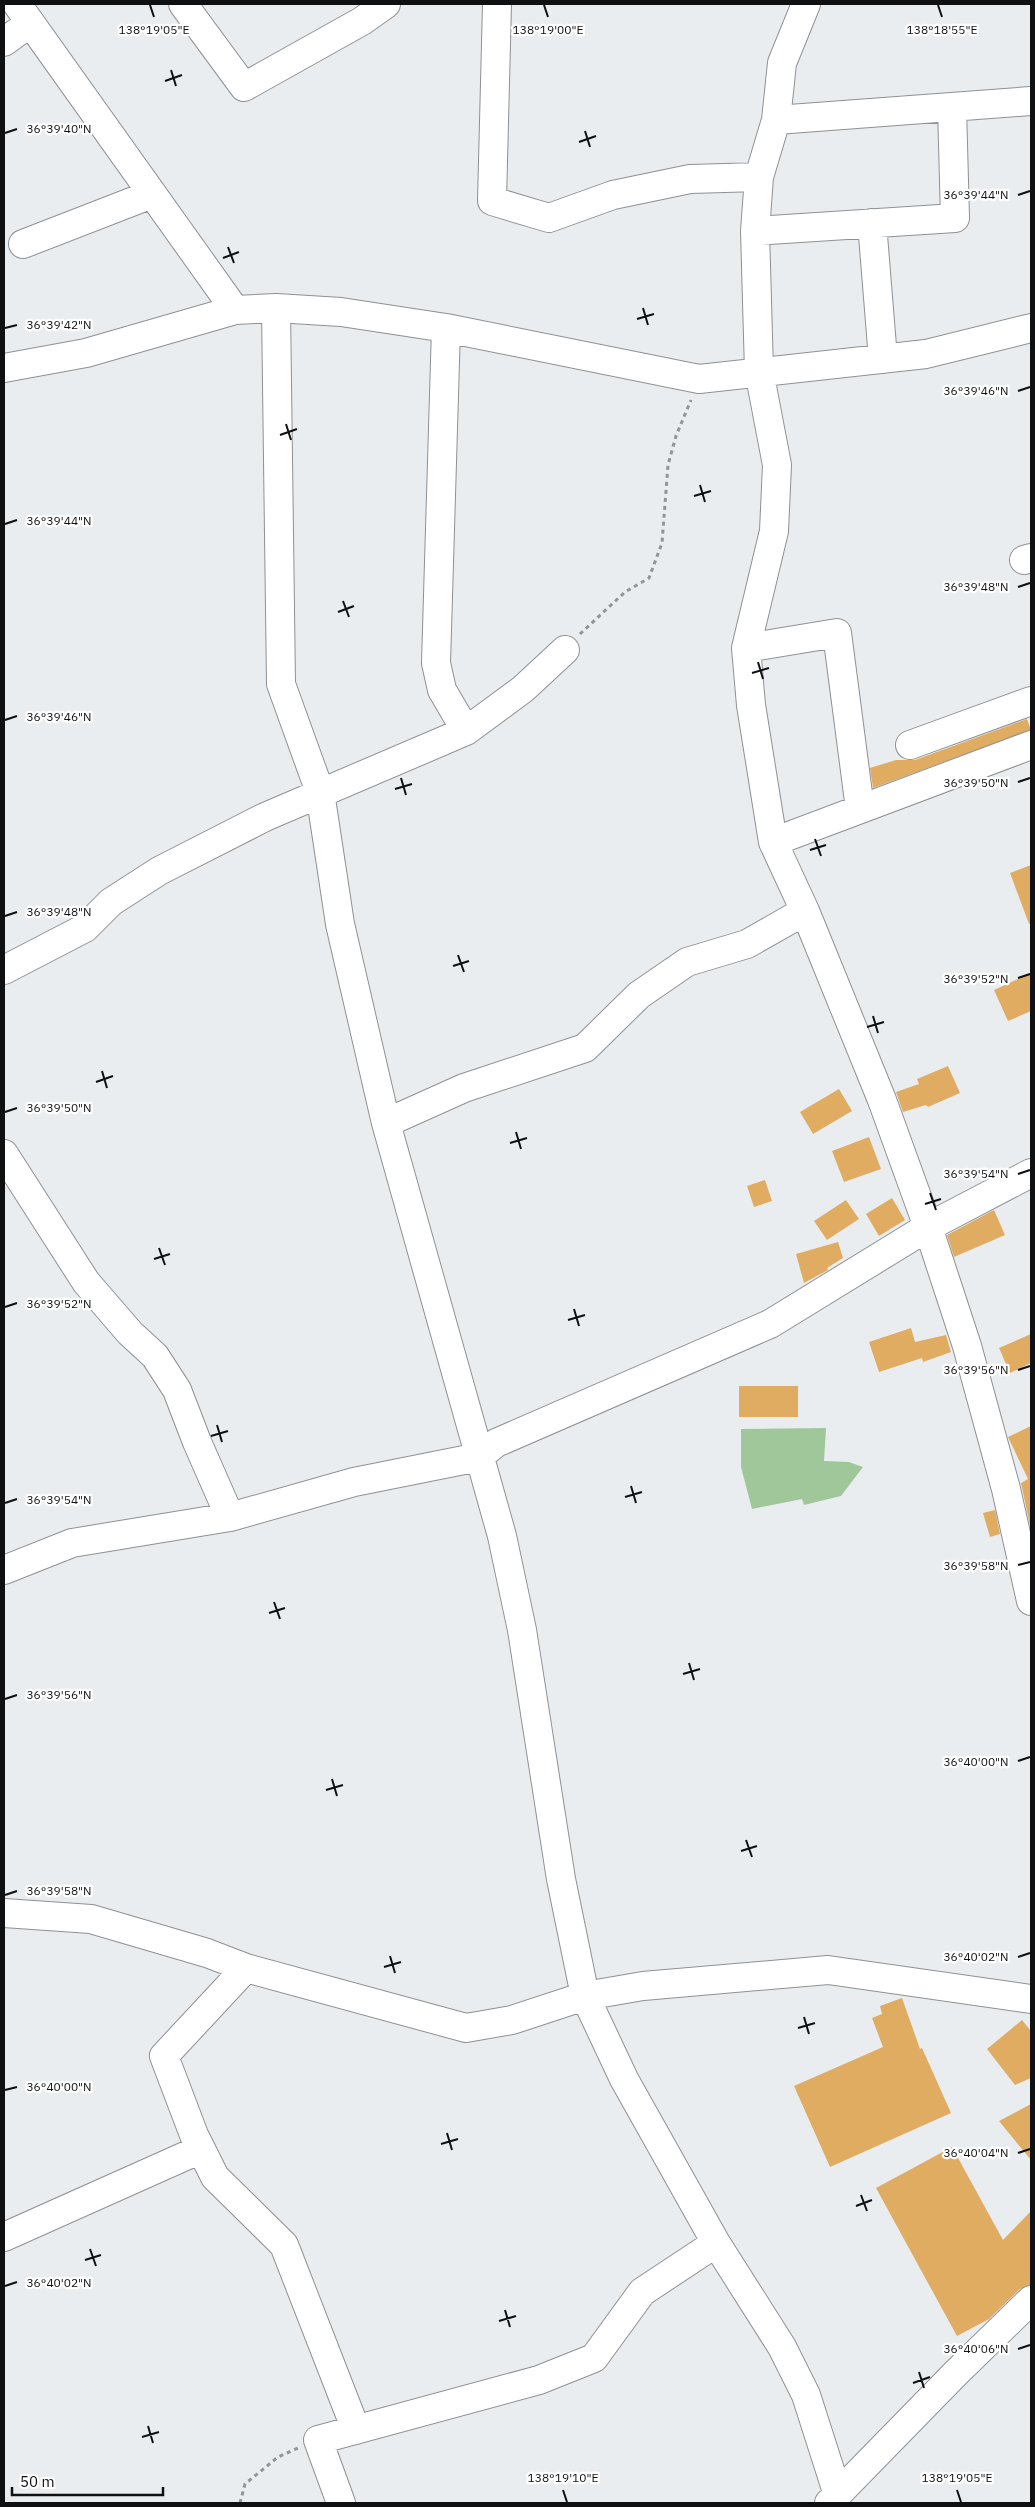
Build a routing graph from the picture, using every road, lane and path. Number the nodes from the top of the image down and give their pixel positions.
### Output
1 (183, 4) edge
2 (386, 4) edge
3 (497, 4) edge
4 (806, 4) edge
5 (356, 12) edge
6 (24, 13) edge
7 (4, 42) edge
8 (1031, 101) edge
9 (952, 107) junction
10 (776, 120) junction
11 (759, 177) junction
12 (152, 194) junction
13 (872, 223) junction
14 (755, 231) junction
15 (23, 244) dead end
16 (276, 308) junction
17 (235, 310) junction
18 (446, 328) junction
19 (1031, 328) edge
20 (883, 359) junction
21 (4, 368) edge
22 (759, 371) junction
23 (699, 378) junction
24 (746, 648) junction
25 (565, 650) joint
26 (1031, 701) edge
27 (466, 731) junction
28 (910, 745) dead end
29 (1031, 745) edge
30 (320, 792) junction
31 (860, 809) junction
32 (773, 842) junction
33 (805, 911) junction
34 (4, 970) edge
35 (386, 1123) junction
36 (4, 1154) edge
37 (1031, 1173) edge
38 (928, 1227) junction
39 (479, 1457) junction
40 (230, 1517) junction
41 (4, 1570) edge
42 (1031, 1600) edge
43 (4, 1913) edge
44 (246, 1968) junction
45 (585, 1996) junction
46 (1031, 1999) edge
47 (201, 2149) junction
48 (4, 2237) edge
49 (716, 2243) junction
50 (1031, 2300) edge
51 (356, 2430) junction
52 (318, 2440) junction
53 (834, 2500) edge
54 (240, 2503) edge
55 (341, 2503) edge

1 - 5 street
2 - 5 street
3 - 11 street
4 - 10 street
6 - 7 street
6 - 12 street
8 - 9 street
9 - 10 street
9 - 13 street
10 - 11 street
11 - 14 street
12 - 15 street
12 - 17 street
13 - 14 street
13 - 20 street
14 - 22 street
16 - 17 street
16 - 18 street
16 - 30 street
17 - 21 street
18 - 23 street
18 - 27 street
19 - 20 street
20 - 22 street
22 - 23 street
22 - 24 street
23 - 25 path
24 - 31 street
24 - 32 street
25 - 27 street
26 - 28 street
27 - 30 street
29 - 31 street
30 - 34 street
30 - 35 street
31 - 32 street
32 - 33 street
33 - 35 street
33 - 38 street
35 - 39 street
36 - 40 street
37 - 38 street
38 - 39 street
38 - 42 street
39 - 40 street
39 - 45 street
40 - 41 street
43 - 44 street
44 - 45 street
44 - 47 street
45 - 46 street
45 - 49 street
47 - 48 street
47 - 51 street
49 - 51 street
49 - 53 street
50 - 53 street
51 - 52 street
52 - 54 path
52 - 55 street

